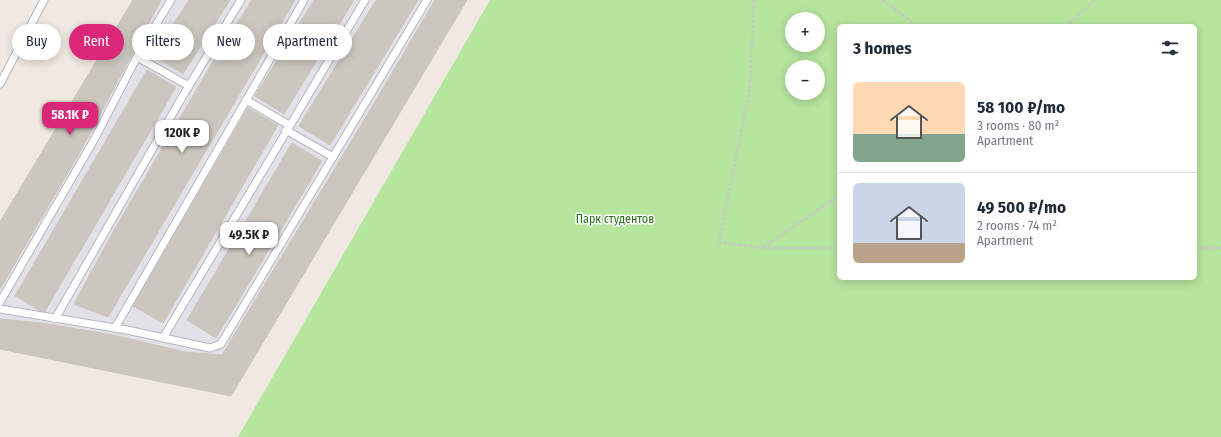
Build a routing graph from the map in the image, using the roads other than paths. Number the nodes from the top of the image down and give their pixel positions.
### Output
1 (44, 0) edge
2 (171, 0) edge
3 (241, 0) edge
4 (304, 0) edge
5 (365, 0) edge
6 (426, 0) edge
7 (157, 24) edge
8 (135, 60) edge
9 (142, 60) edge
10 (0, 84) edge
11 (189, 86) junction
12 (246, 100) junction
13 (288, 128) junction
14 (333, 157) junction
15 (0, 302) edge
16 (0, 309) edge
17 (56, 319) junction
18 (115, 328) junction
19 (163, 338) junction

1 - 10 lane
2 - 7 lane
3 - 11 lane
4 - 12 lane
5 - 13 lane
6 - 14 lane
8 - 15 lane
9 - 11 lane
11 - 17 lane
12 - 13 lane
12 - 18 lane
13 - 14 lane
13 - 19 lane
14 - 19 lane
16 - 17 lane
17 - 18 lane
18 - 19 lane

